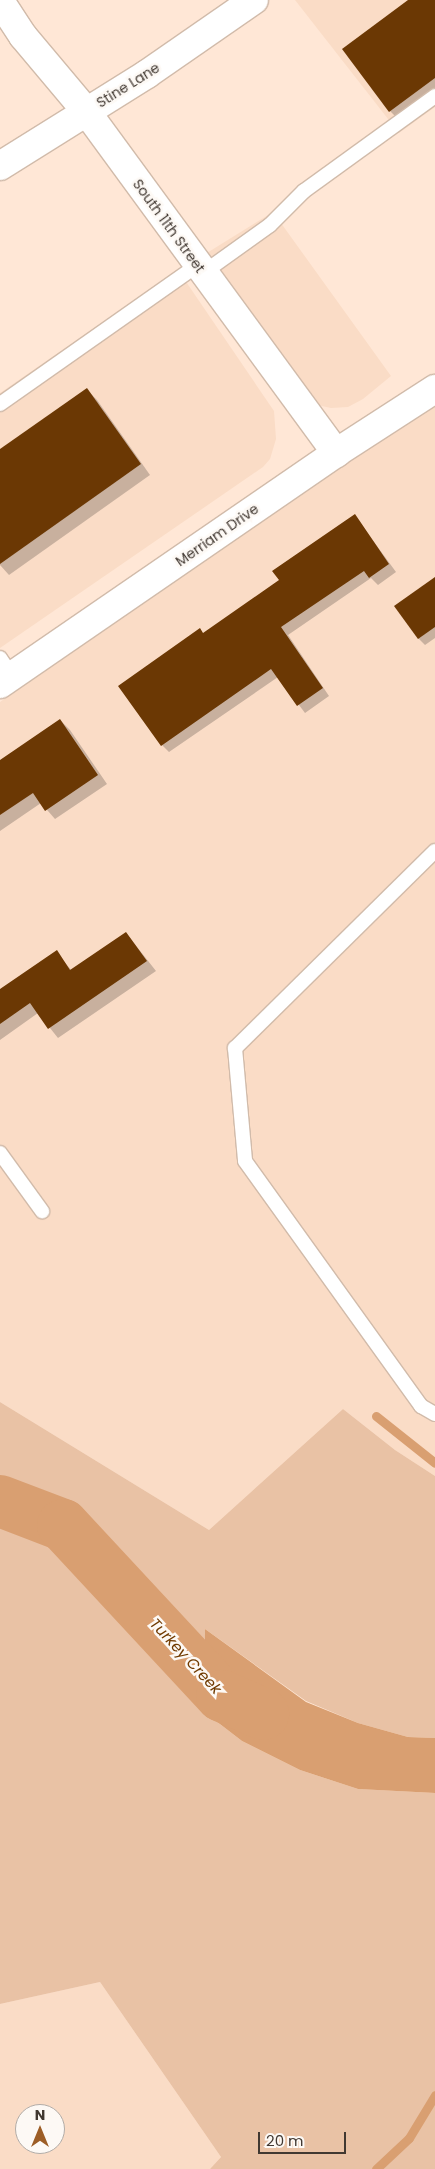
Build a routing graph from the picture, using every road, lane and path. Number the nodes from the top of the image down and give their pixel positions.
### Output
1 (254, 0) edge
2 (0, 1) edge
3 (435, 96) edge
4 (86, 111) junction
5 (0, 166) edge
6 (201, 269) junction
7 (435, 389) edge
8 (0, 404) edge
9 (336, 453) junction
10 (4, 673) edge
11 (435, 851) edge
12 (0, 1153) edge
13 (42, 1210) dead end
14 (435, 1414) edge

1 - 4 street, Stine Lane
2 - 4 street, South 11th Street
3 - 6 lane
4 - 5 street, Stine Lane
4 - 6 street, South 11th Street
6 - 8 lane
6 - 9 street, South 11th Street
7 - 9 street, Merriam Drive
9 - 10 street, Merriam Drive
11 - 14 lane
12 - 13 lane

